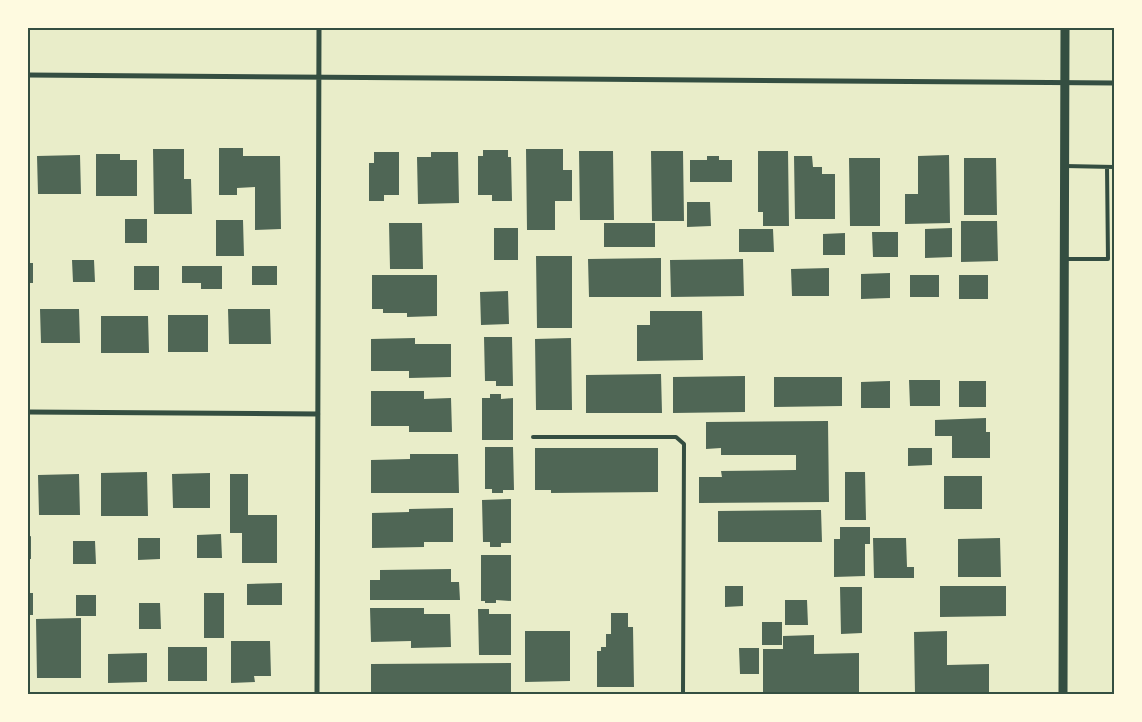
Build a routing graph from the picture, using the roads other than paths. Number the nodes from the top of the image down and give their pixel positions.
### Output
1 (319, 28) edge
2 (1065, 28) edge
3 (28, 75) edge
4 (319, 77) junction
5 (1065, 83) junction
6 (1114, 83) edge
7 (1065, 166) junction
8 (1107, 166) junction
9 (1114, 167) edge
10 (1065, 259) junction
11 (28, 412) edge
12 (318, 414) junction
13 (533, 436) dead end
14 (317, 694) edge
15 (683, 694) edge
16 (1063, 694) edge

1 - 4 street
2 - 5 street
3 - 4 street
4 - 5 street
4 - 12 street
5 - 6 street
5 - 7 street
7 - 8 lane
7 - 10 street
8 - 9 lane
8 - 10 lane
10 - 16 street
11 - 12 street
12 - 14 street
13 - 15 lane

